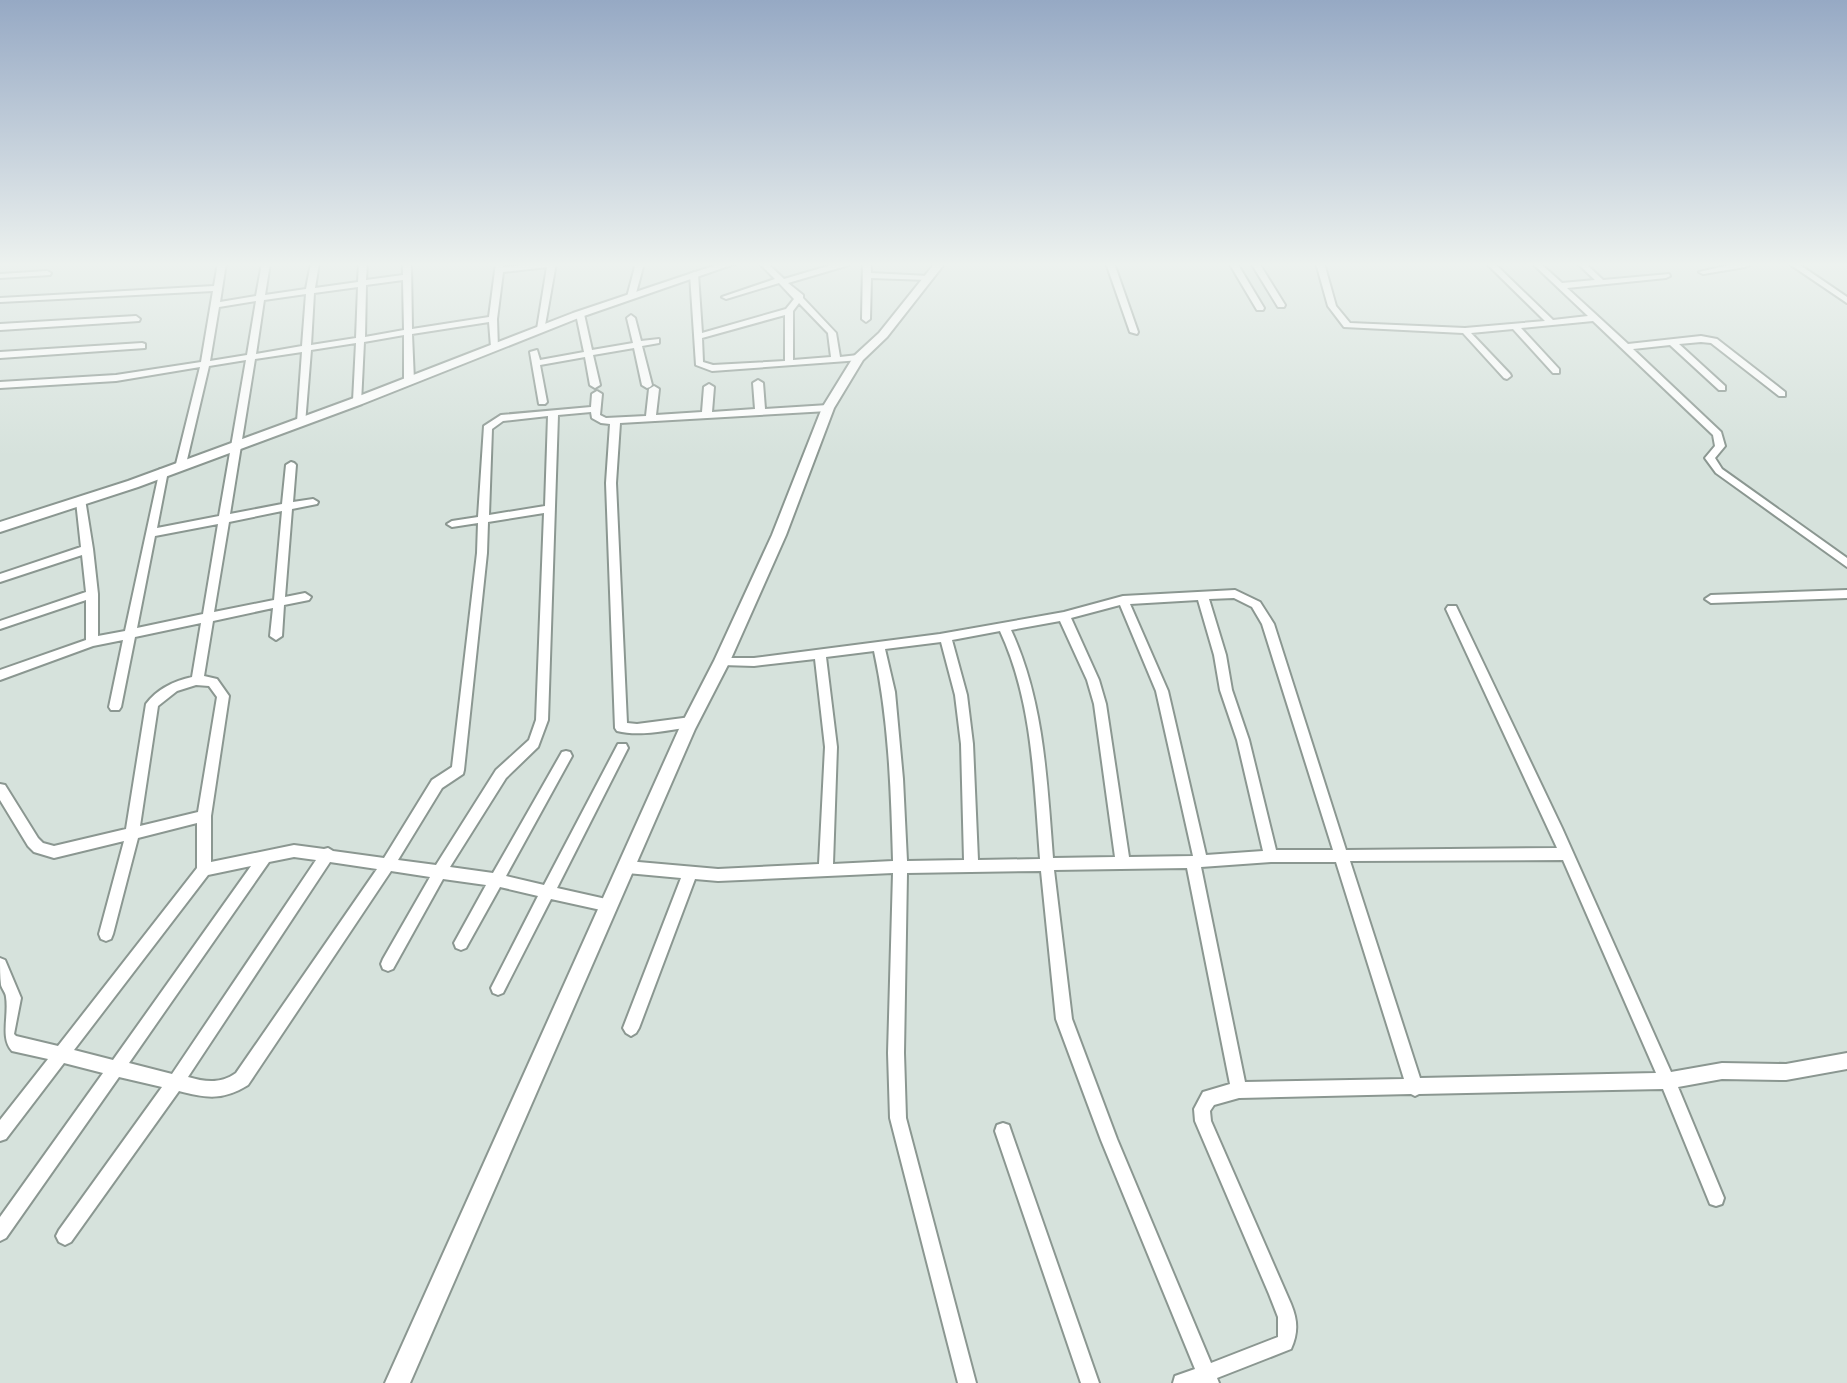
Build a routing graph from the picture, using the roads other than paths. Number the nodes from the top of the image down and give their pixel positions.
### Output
1 (211, 328) edge
2 (255, 328) edge
3 (308, 328) edge
4 (360, 328) edge
5 (408, 328) edge
6 (433, 328) edge
7 (494, 328) edge
8 (545, 328) edge
9 (583, 328) edge
10 (633, 328) edge
11 (697, 328) edge
12 (730, 328) edge
13 (789, 328) edge
14 (827, 328) edge
15 (889, 328) edge
16 (1132, 328) edge
17 (1397, 328) edge
18 (1500, 328) edge
19 (1516, 328) edge
20 (1606, 328) edge
21 (541, 329) joint
22 (408, 331) junction
23 (1465, 331) junction
24 (1134, 332) dead end
25 (697, 337) junction
26 (360, 340) junction
27 (656, 341) dead end
28 (1672, 342) junction
29 (637, 344) junction
30 (142, 346) dead end
31 (495, 347) junction
32 (1628, 347) junction
33 (307, 349) junction
34 (589, 353) junction
35 (0, 355) edge
36 (251, 358) junction
37 (858, 358) junction
38 (836, 359) junction
39 (789, 363) junction
40 (205, 366) junction
41 (1556, 371) dead end
42 (1507, 376) dead end
43 (409, 381) junction
44 (758, 383) dead end
45 (0, 385) edge
46 (709, 387) dead end
47 (1722, 388) dead end
48 (1782, 394) dead end
49 (358, 401) junction
50 (542, 402) dead end
51 (828, 408) junction
52 (595, 409) junction
53 (760, 410) junction
54 (553, 412) junction
55 (707, 413) junction
56 (651, 417) junction
57 (615, 420) junction
58 (302, 422) junction
59 (233, 447) junction
60 (181, 464) junction
61 (291, 465) dead end
62 (163, 471) junction
63 (81, 501) junction
64 (313, 502) dead end
65 (288, 507) junction
66 (550, 509) junction
67 (223, 519) junction
68 (484, 519) junction
69 (452, 524) dead end
70 (0, 527) edge
71 (151, 533) junction
72 (88, 549) junction
73 (1847, 563) edge
74 (0, 578) edge
75 (92, 594) junction
76 (1847, 594) edge
77 (1202, 595) junction
78 (305, 597) dead end
79 (1711, 599) dead end
80 (1123, 600) junction
81 (279, 603) junction
82 (1452, 609) dead end
83 (1064, 616) junction
84 (206, 618) junction
85 (0, 625) edge
86 (1004, 627) junction
87 (130, 636) junction
88 (276, 636) dead end
89 (945, 637) junction
90 (92, 642) junction
91 (878, 645) junction
92 (820, 654) junction
93 (722, 661) junction
94 (0, 675) edge
95 (198, 678) junction
96 (115, 707) dead end
97 (691, 722) junction
98 (622, 748) dead end
99 (566, 756) dead end
100 (0, 789) edge
101 (204, 816) junction
102 (132, 835) junction
103 (328, 854) junction
104 (1565, 854) junction
105 (1271, 856) junction
106 (1342, 856) junction
107 (264, 859) junction
108 (1197, 861) junction
109 (389, 862) junction
110 (1123, 864) junction
111 (1047, 865) junction
112 (971, 866) junction
113 (627, 867) junction
114 (900, 867) junction
115 (204, 870) junction
116 (826, 870) junction
117 (440, 871) junction
118 (690, 873) junction
119 (495, 880) junction
120 (547, 890) junction
121 (610, 906) junction
122 (106, 934) dead end
123 (461, 943) dead end
124 (388, 964) dead end
125 (0, 965) edge
126 (498, 988) dead end
127 (631, 1028) dead end
128 (58, 1055) junction
129 (1847, 1061) edge
130 (116, 1070) junction
131 (1668, 1081) junction
132 (174, 1084) junction
133 (1415, 1088) junction
134 (1239, 1090) junction
135 (1003, 1131) dead end
136 (0, 1133) edge
137 (1716, 1198) dead end
138 (0, 1232) edge
139 (65, 1236) dead end
140 (1208, 1378) edge
141 (397, 1383) edge
142 (967, 1383) edge
143 (1090, 1383) edge
144 (1182, 1383) edge

1 - 40 street
2 - 36 street
3 - 33 street
4 - 26 street
5 - 22 street
6 - 22 street
7 - 31 street
8 - 21 street
9 - 34 street
10 - 29 street
11 - 25 street
12 - 25 street
13 - 39 street
14 - 38 street
15 - 37 street
16 - 24 street
17 - 23 street
18 - 23 street
19 - 41 street
20 - 32 street
21 - 31 street
22 - 26 street
22 - 43 street
23 - 42 street
25 - 39 street
26 - 33 street
26 - 49 street
27 - 29 street
28 - 32 street
28 - 47 street
28 - 48 street
29 - 34 street
29 - 56 street
30 - 35 street
31 - 43 street
32 - 73 street
33 - 36 street
33 - 58 street
34 - 50 street
34 - 52 street
36 - 40 street
36 - 59 street
37 - 38 street
37 - 51 street
38 - 39 street
40 - 45 street
40 - 60 street
43 - 49 street
44 - 53 street
46 - 55 street
49 - 58 street
51 - 53 street
51 - 93 street
52 - 54 street
52 - 57 street
53 - 55 street
54 - 66 street
54 - 68 street
55 - 56 street
56 - 57 street
57 - 97 street
58 - 59 street
59 - 60 street
59 - 67 street
60 - 62 street
61 - 65 street
62 - 63 street
62 - 71 street
63 - 70 street
63 - 72 street
64 - 65 street
65 - 67 street
65 - 81 street
66 - 68 street
66 - 117 street
67 - 71 street
67 - 84 street
68 - 69 street
68 - 109 street
71 - 87 street
72 - 74 street
72 - 75 street
75 - 85 street
75 - 90 street
76 - 79 street
77 - 80 street
77 - 105 street
77 - 106 street
78 - 81 street
80 - 83 street
80 - 108 street
81 - 84 street
81 - 88 street
82 - 104 street
83 - 86 street
83 - 110 street
84 - 87 street
84 - 95 street
86 - 89 street
86 - 111 street
87 - 90 street
87 - 96 street
89 - 91 street
89 - 112 street
90 - 94 street
91 - 92 street
91 - 114 street
92 - 93 street
92 - 116 street
93 - 97 street
95 - 101 street
95 - 102 street
97 - 113 street
98 - 120 street
99 - 119 street
100 - 102 street
101 - 102 street
101 - 115 street
102 - 122 street
103 - 107 street
103 - 109 street
103 - 132 street
104 - 106 street
104 - 131 street
105 - 106 street
105 - 108 street
106 - 133 street
107 - 115 street
107 - 130 street
108 - 110 street
108 - 134 street
109 - 117 street
109 - 132 street
110 - 111 street
111 - 112 street
111 - 140 street
112 - 114 street
113 - 118 street
113 - 121 street
114 - 116 street
114 - 142 street
115 - 128 street
116 - 118 street
117 - 119 street
117 - 124 street
118 - 127 street
119 - 120 street
119 - 123 street
120 - 121 street
120 - 126 street
121 - 141 street
125 - 128 street
128 - 130 street
128 - 136 street
129 - 131 street
130 - 132 street
130 - 138 street
131 - 133 street
131 - 137 street
132 - 139 street
133 - 134 street
134 - 140 street
135 - 143 street
140 - 144 street

